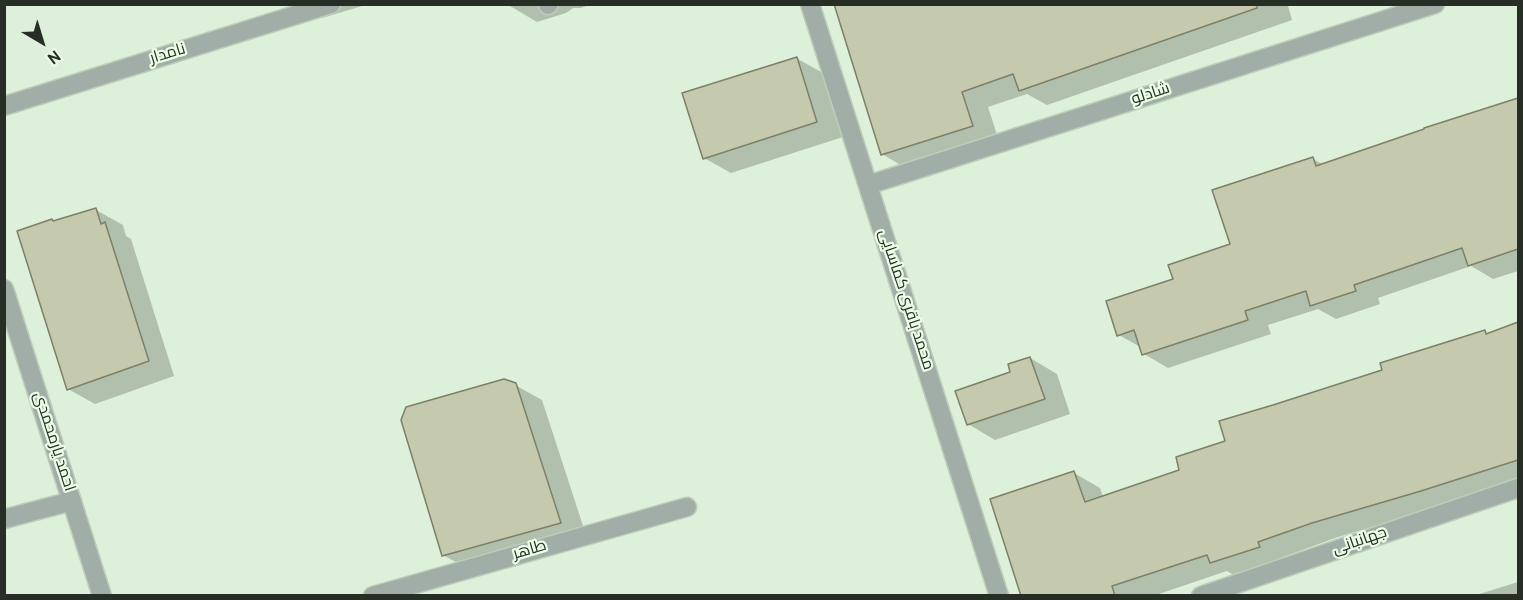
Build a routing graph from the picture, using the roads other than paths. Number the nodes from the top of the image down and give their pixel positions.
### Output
1 (330, 4) edge
2 (810, 4) edge
3 (1435, 4) edge
4 (4, 106) edge
5 (868, 185) junction
6 (6, 300) edge
7 (1518, 488) edge
8 (72, 501) junction
9 (687, 507) dead end
10 (4, 519) edge
11 (102, 596) edge
12 (373, 596) edge
13 (999, 596) edge
14 (1201, 596) edge

1 - 4 street, نامدار
2 - 5 street, محمد باقری کماسایی
3 - 5 street, شادلو
5 - 13 street, محمد باقری کماسایی
6 - 8 street, احمد یارمحمدی
7 - 14 street, جهانبانی
8 - 10 street
8 - 11 street, احمد یارمحمدی
9 - 12 street, طاهر

